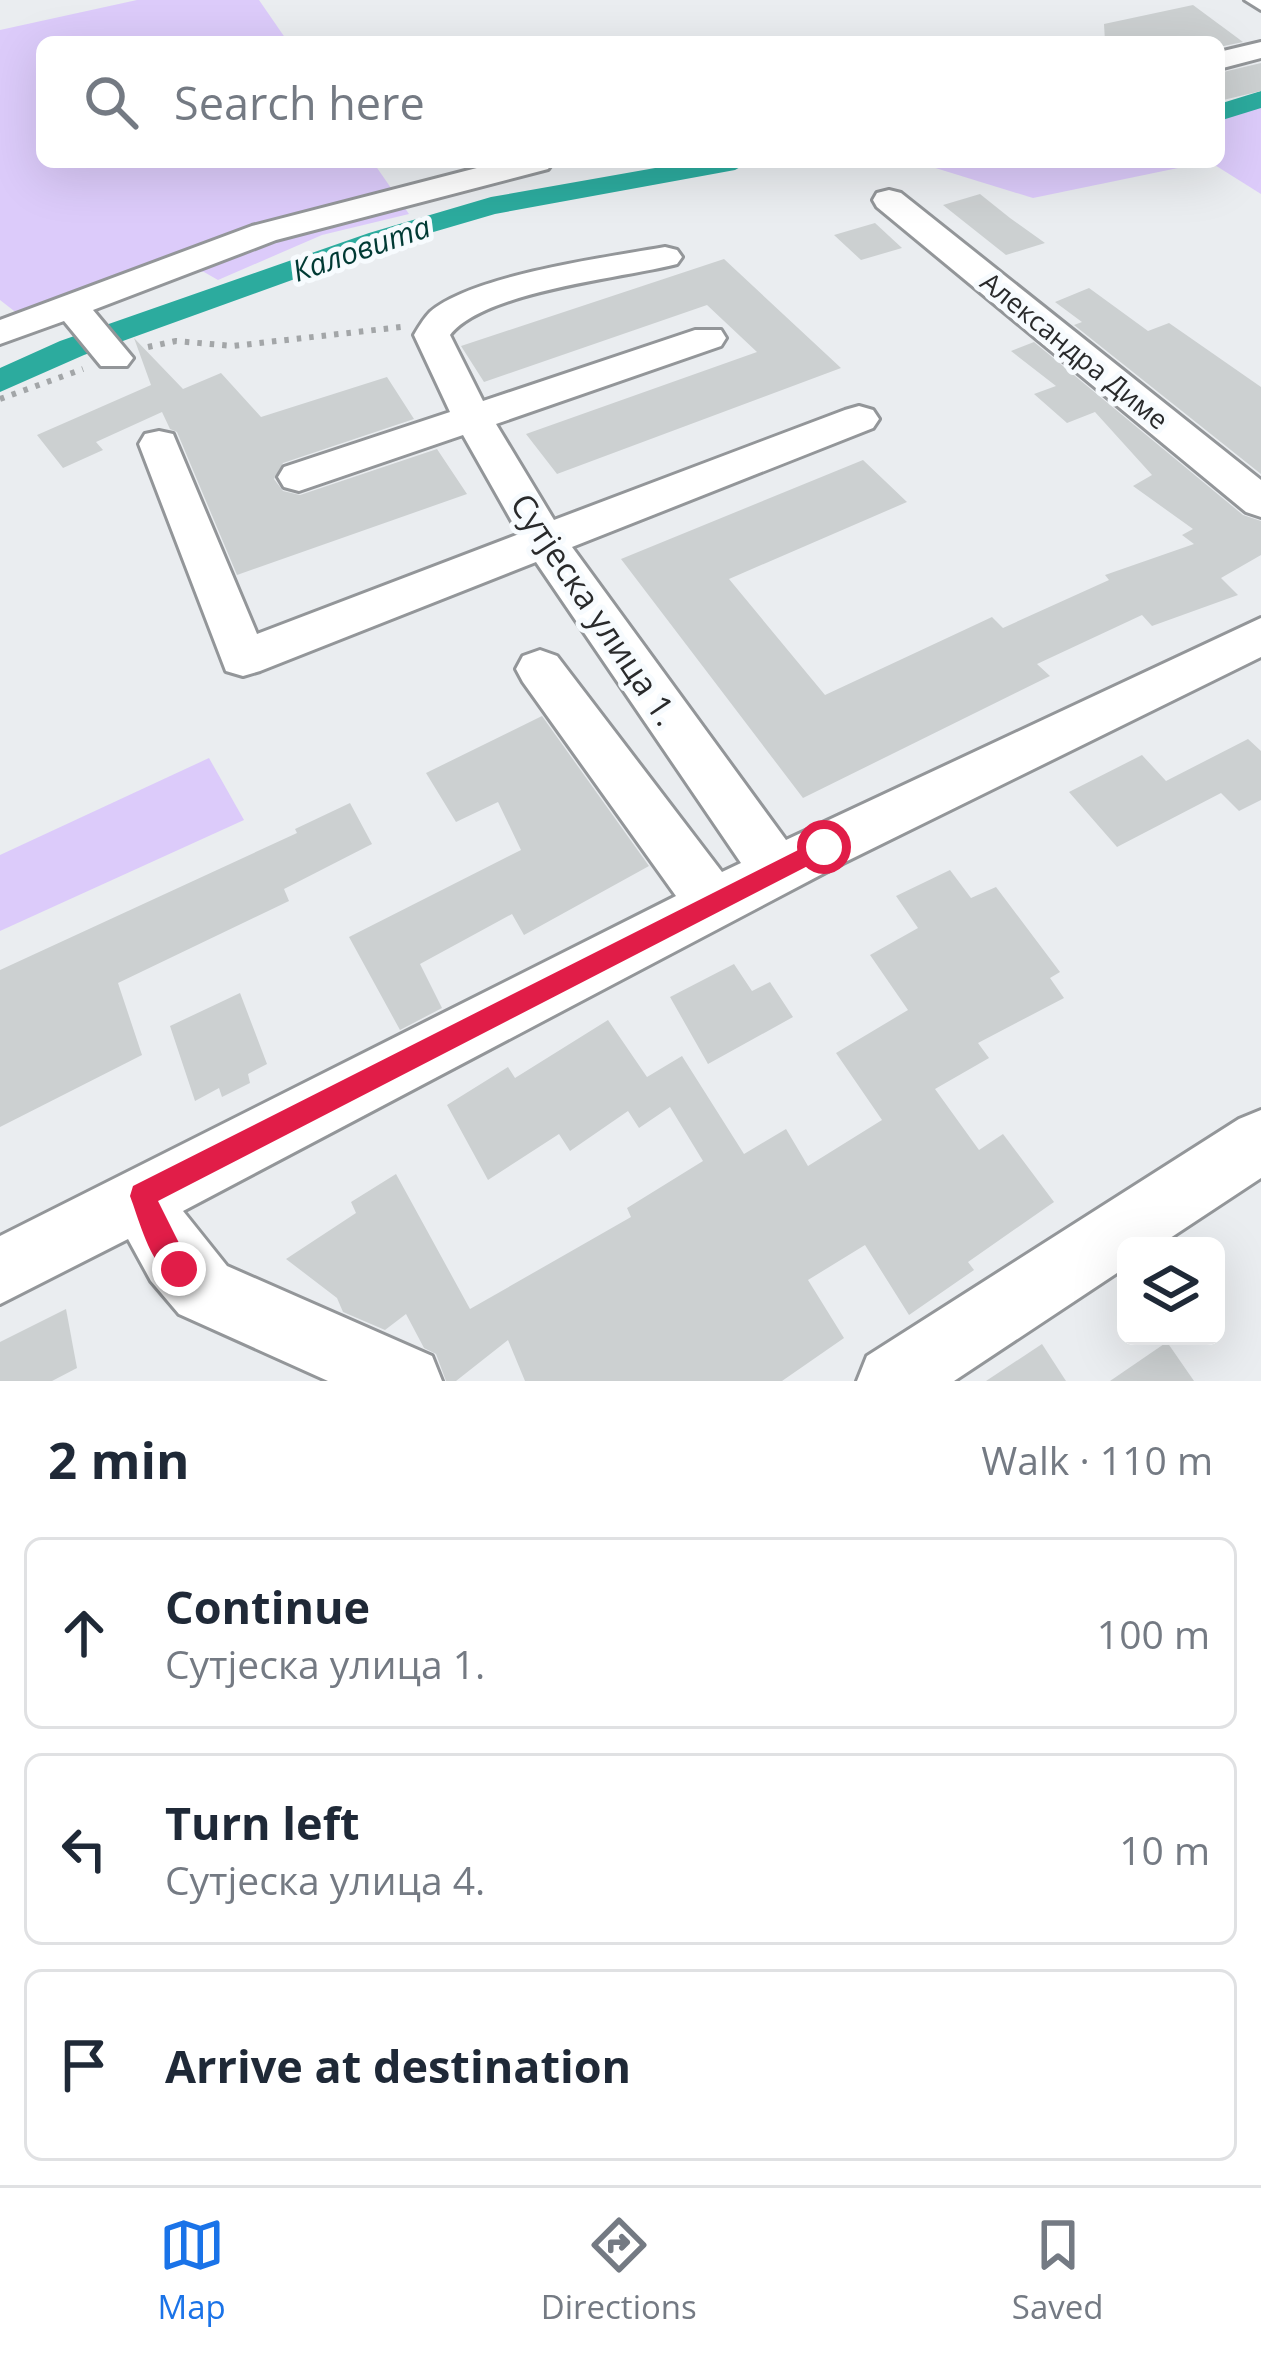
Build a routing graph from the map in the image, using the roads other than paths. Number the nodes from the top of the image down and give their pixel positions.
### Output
1 (1261, 50) edge
2 (1225, 59) edge
3 (513, 168) edge
4 (889, 200) dead end
5 (665, 256) dead end
6 (0, 333) edge
7 (708, 338) dead end
8 (472, 418) junction
9 (859, 418) dead end
10 (160, 444) dead end
11 (299, 477) dead end
12 (1261, 502) edge
13 (542, 541) junction
14 (1261, 636) edge
15 (540, 669) dead end
16 (778, 871) junction
17 (714, 904) junction
18 (1261, 1141) edge
19 (142, 1196) junction
20 (0, 1270) edge
21 (406, 1381) edge
22 (892, 1381) edge

1 - 2 street
3 - 6 street
4 - 12 street, Александра Диме
5 - 8 street, Сутјеска улица 1.
7 - 8 street
8 - 11 street
8 - 13 street, Сутјеска улица 1.
9 - 13 street
10 - 13 street
13 - 16 street, Сутјеска улица 1.
14 - 16 street
15 - 17 street
16 - 17 street
17 - 19 street
18 - 22 street
19 - 20 street
19 - 21 street

